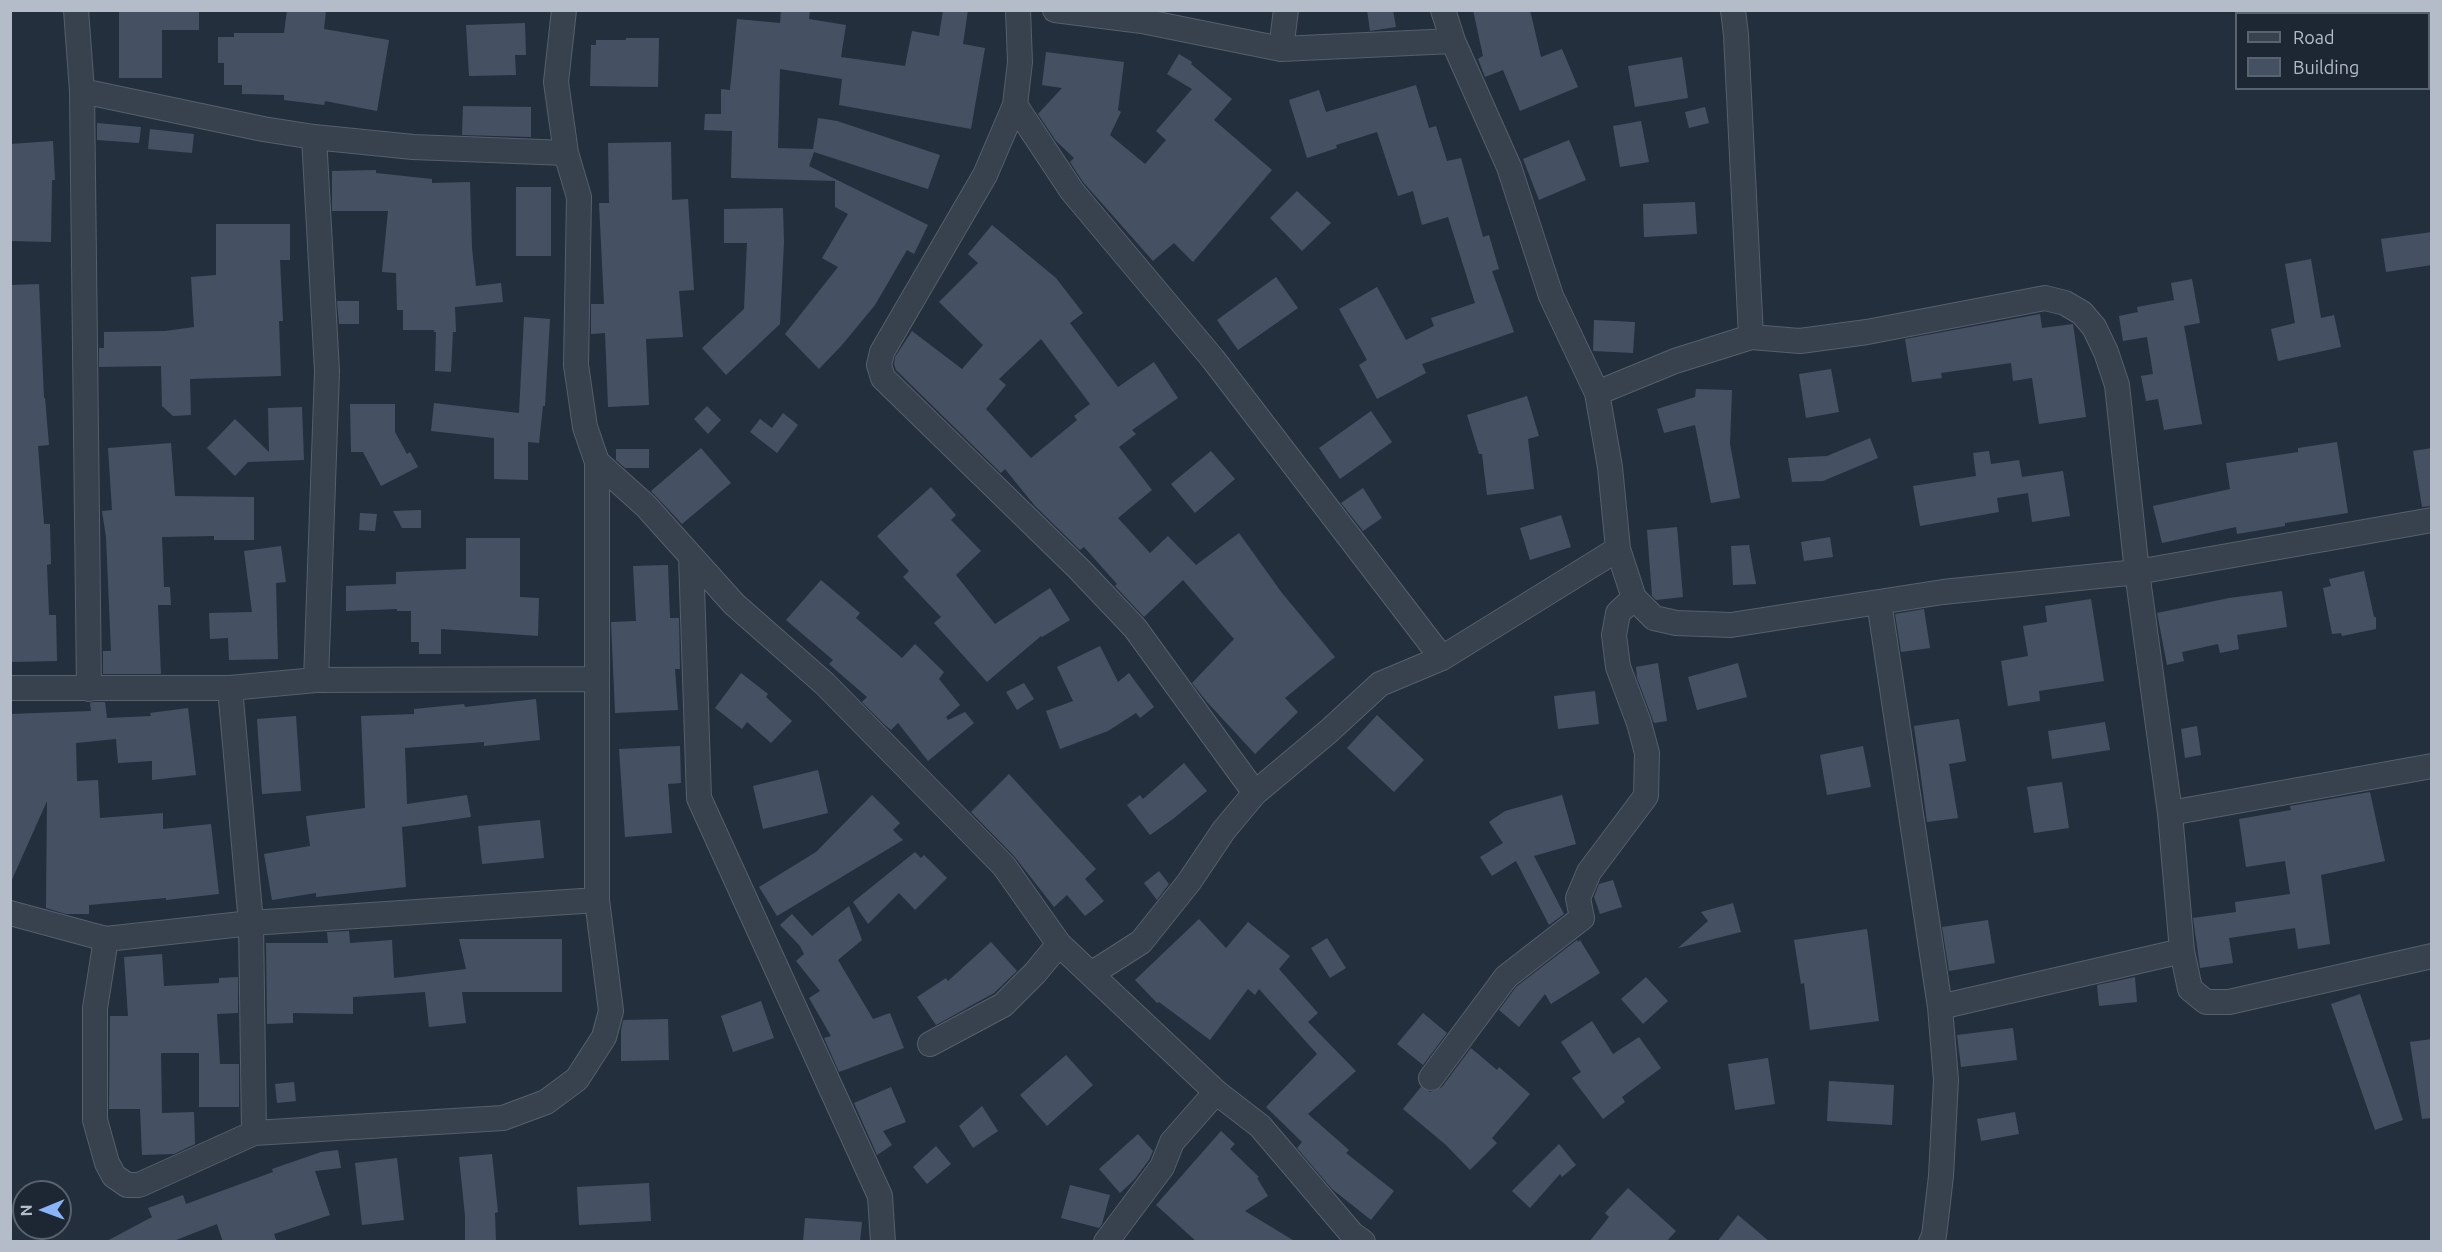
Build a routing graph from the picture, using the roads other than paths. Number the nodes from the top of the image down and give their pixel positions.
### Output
1 (76, 10) edge
2 (564, 10) edge
3 (1018, 10) edge
4 (1055, 10) edge
5 (1286, 10) edge
6 (1443, 10) edge
7 (1733, 10) edge
8 (1453, 41) junction
9 (1281, 49) junction
10 (82, 91) junction
11 (1015, 105) junction
12 (314, 137) junction
13 (566, 153) junction
14 (1751, 337) junction
15 (1597, 393) junction
16 (597, 462) junction
17 (2432, 520) edge
18 (1618, 549) junction
19 (691, 556) junction
20 (2137, 572) junction
21 (1634, 598) junction
22 (1879, 602) junction
23 (1442, 658) junction
24 (597, 679) junction
25 (316, 680) junction
26 (10, 688) edge
27 (230, 688) junction
28 (89, 689) junction
29 (2432, 766) edge
30 (1255, 793) junction
31 (2170, 813) junction
32 (597, 900) junction
33 (10, 913) edge
34 (252, 922) junction
35 (106, 939) junction
36 (1059, 944) junction
37 (2182, 951) junction
38 (2432, 956) edge
39 (1091, 974) junction
40 (1940, 1007) junction
41 (930, 1044) dead end
42 (1431, 1078) dead end
43 (1216, 1092) junction
44 (254, 1133) junction
45 (1355, 1239) edge
46 (883, 1242) edge
47 (1106, 1242) edge
48 (1931, 1242) edge

1 - 10 street
2 - 13 street
3 - 11 street
4 - 9 street
5 - 9 street
6 - 8 street
7 - 14 street
8 - 9 street
8 - 15 street
10 - 12 street
10 - 28 street
11 - 23 street
11 - 30 street
12 - 13 street
12 - 25 street
13 - 16 street
14 - 15 street
14 - 20 street
15 - 18 street
16 - 19 street
16 - 24 street
17 - 20 street
18 - 21 street
18 - 23 street
19 - 36 street
19 - 46 street
20 - 22 street
20 - 31 street
21 - 22 street
21 - 42 street
22 - 40 street
23 - 30 street
24 - 25 street
24 - 32 street
25 - 27 street
26 - 28 street
27 - 28 street
27 - 34 street
29 - 31 street
30 - 39 street
31 - 37 street
32 - 34 street
32 - 44 street
33 - 35 street
34 - 35 street
34 - 44 street
35 - 44 street
36 - 39 street
36 - 41 street
37 - 38 street
37 - 40 street
39 - 43 street
40 - 48 street
43 - 45 street
43 - 47 street

